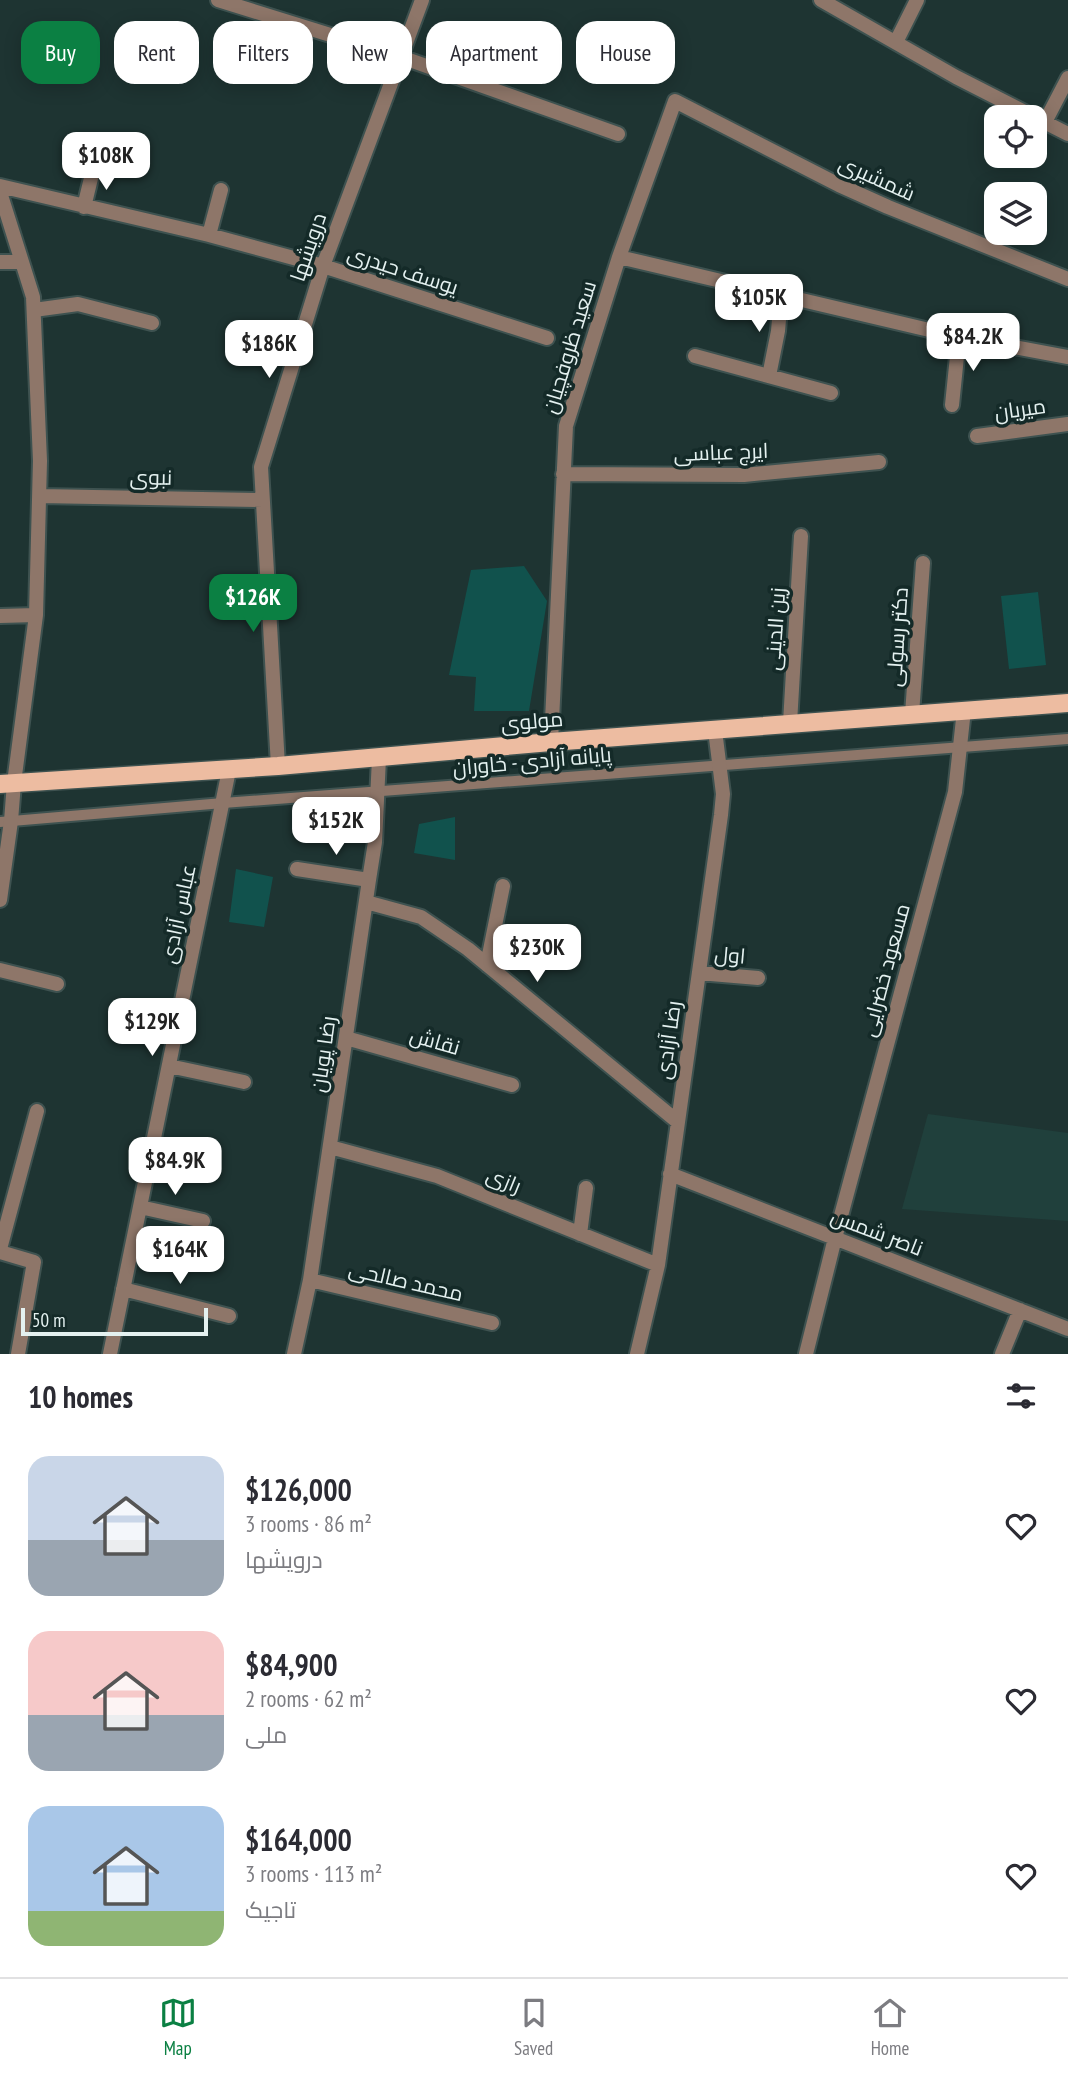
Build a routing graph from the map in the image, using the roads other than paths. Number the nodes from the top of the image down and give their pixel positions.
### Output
1 (218, 0) edge
2 (422, 0) edge
3 (821, 0) edge
4 (917, 0) edge
5 (412, 27) edge
6 (327, 34) edge
7 (896, 42) junction
8 (412, 61) edge
9 (1068, 78) edge
10 (391, 84) edge
11 (675, 101) joint
12 (1011, 105) edge
13 (1047, 118) edge
14 (1047, 123) edge
15 (618, 134) dead end
16 (1068, 134) edge
17 (93, 170) dead end
18 (0, 186) edge
19 (221, 190) dead end
20 (0, 192) edge
21 (84, 206) junction
22 (209, 235) junction
23 (619, 257) junction
24 (0, 262) edge
25 (22, 262) junction
26 (323, 266) junction
27 (1068, 279) edge
28 (781, 296) junction
29 (34, 310) junction
30 (152, 323) dead end
31 (959, 337) junction
32 (547, 338) dead end
33 (695, 356) dead end
34 (1068, 357) edge
35 (769, 376) junction
36 (831, 393) dead end
37 (953, 405) dead end
38 (1068, 424) edge
39 (977, 436) dead end
40 (879, 462) dead end
41 (563, 474) junction
42 (40, 496) junction
43 (262, 500) junction
44 (802, 536) dead end
45 (923, 563) dead end
46 (36, 615) junction
47 (0, 616) edge
48 (1068, 703) edge
49 (964, 710) junction
50 (912, 713) junction
51 (790, 723) junction
52 (715, 730) junction
53 (1068, 739) edge
54 (551, 742) junction
55 (960, 747) junction
56 (379, 758) junction
57 (719, 765) junction
58 (278, 766) junction
59 (229, 770) junction
60 (7, 784) edge
61 (377, 792) junction
62 (223, 803) junction
63 (6, 821) edge
64 (297, 869) dead end
65 (369, 880) junction
66 (503, 886) dead end
67 (0, 900) edge
68 (366, 902) junction
69 (487, 965) junction
70 (0, 970) edge
71 (699, 973) junction
72 (758, 978) dead end
73 (57, 984) dead end
74 (346, 1038) junction
75 (169, 1066) junction
76 (244, 1082) dead end
77 (512, 1085) dead end
78 (37, 1111) dead end
79 (678, 1122) junction
80 (330, 1147) junction
81 (670, 1174) junction
82 (586, 1188) dead end
83 (140, 1207) junction
84 (202, 1221) dead end
85 (580, 1234) junction
86 (835, 1238) junction
87 (0, 1250) edge
88 (658, 1265) junction
89 (310, 1280) junction
90 (123, 1289) junction
91 (1020, 1310) junction
92 (229, 1316) dead end
93 (492, 1323) dead end
94 (1068, 1329) edge
95 (18, 1354) edge
96 (110, 1354) edge
97 (294, 1354) edge
98 (638, 1354) edge
99 (806, 1354) edge
100 (1002, 1354) edge

1 - 6 street
2 - 5 street, درویشها
3 - 7 street
4 - 7 street
7 - 12 street
8 - 15 street
9 - 13 street
10 - 26 street, درویشها
11 - 23 street, سعید ظروفچیان
11 - 27 street, شمشیری
14 - 16 street
17 - 21 street
18 - 21 street, یوسف حیدری
19 - 22 street
20 - 25 street
21 - 22 street, یوسف حیدری
22 - 26 street, یوسف حیدری
23 - 28 street
23 - 41 street, سعید ظروفچیان
24 - 25 street
25 - 29 street
26 - 32 street, یوسف حیدری
26 - 43 street, درویشها
28 - 31 street
28 - 35 street
29 - 30 street
29 - 42 street
31 - 34 street
31 - 37 street
33 - 35 street
35 - 36 street
38 - 39 street, میریان
40 - 41 street, ایرج عباسی
41 - 54 street, سعید ظروفچیان
42 - 43 street, نبوی
42 - 46 street
43 - 58 street, درویشها
44 - 51 street, زین الدینی
45 - 50 street, دکتر رسولی
46 - 47 street
46 - 60 street
48 - 49 main road, مولوی
49 - 50 main road, مولوی
49 - 55 street, مسعود خضرایی
50 - 51 main road, مولوی
51 - 52 main road, مولوی
52 - 54 main road, مولوی
52 - 57 street, رضا آزادی
53 - 55 lane, پایانه آزادی - خاوران
54 - 56 main road, مولوی
55 - 57 lane, پایانه آزادی - خاوران
55 - 86 street, مسعود خضرایی
56 - 58 main road, مولوی
56 - 61 street, رضا پویان
57 - 61 lane, پایانه آزادی - خاوران
57 - 71 street, رضا آزادی
58 - 59 main road, مولوی
59 - 60 main road, مولوی
59 - 62 street, عباس آزادی
60 - 63 street
61 - 62 lane, پایانه آزادی - خاوران
61 - 65 street, رضا پویان
62 - 63 lane, پایانه آزادی - خاوران
62 - 75 street, عباس آزادی
63 - 67 street
64 - 65 street
65 - 68 street, رضا پویان
66 - 69 street
68 - 69 street
68 - 74 street, رضا پویان
69 - 79 street
70 - 73 street
71 - 72 street, اول
71 - 79 street, رضا آزادی
74 - 77 street, نقاش
74 - 80 street, رضا پویان
75 - 76 street
75 - 83 street, عباس آزادی
78 - 87 street
79 - 81 street, رضا آزادی
80 - 85 street, رازی
80 - 89 street, رضا پویان
81 - 86 street, ناصر شمس
81 - 88 street, رضا آزادی
82 - 85 street
83 - 84 street
83 - 90 street, عباس آزادی
85 - 88 street, رازی
86 - 91 street, ناصر شمس
86 - 99 street, مسعود خضرایی
87 - 95 street
88 - 98 street, رضا آزادی
89 - 93 street, محمد صالحی
89 - 97 street, رضا پویان
90 - 92 street
90 - 96 street, عباس آزادی
91 - 94 street, ناصر شمس
91 - 100 street

